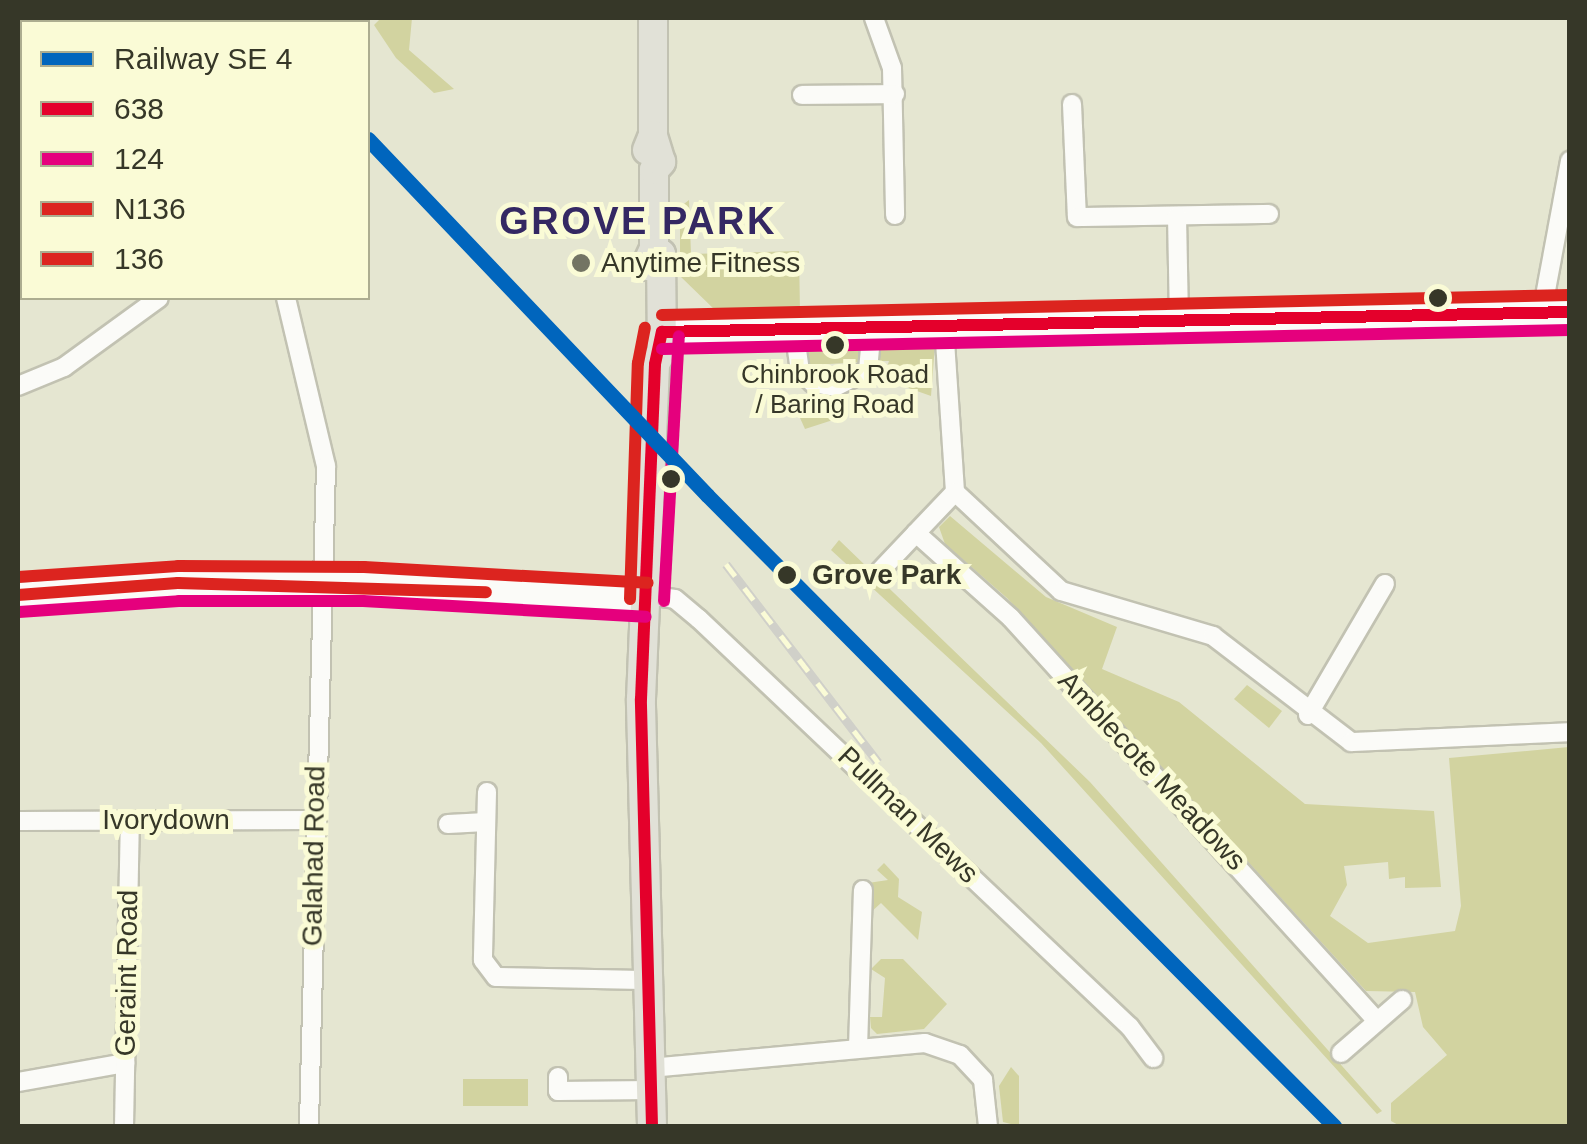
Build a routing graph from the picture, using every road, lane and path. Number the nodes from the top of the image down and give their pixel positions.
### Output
1 (652, 18) edge
2 (874, 18) edge
3 (895, 94) junction
4 (802, 96) dead end
5 (1072, 104) dead end
6 (1570, 160) edge
7 (1270, 214) dead end
8 (895, 215) dead end
9 (1177, 216) junction
10 (156, 300) edge
11 (286, 300) edge
12 (1542, 312) junction
13 (1570, 312) edge
14 (1180, 321) junction
15 (654, 326) junction
16 (944, 326) junction
17 (872, 327) junction
18 (794, 329) junction
19 (18, 386) edge
20 (955, 492) junction
21 (916, 533) junction
22 (880, 571) dead end
23 (1385, 584) dead end
24 (321, 585) junction
25 (18, 595) edge
26 (647, 597) junction
27 (1308, 715) junction
28 (1570, 732) edge
29 (487, 792) dead end
30 (130, 820) junction
31 (314, 820) junction
32 (18, 822) edge
33 (486, 822) junction
34 (448, 824) dead end
35 (862, 890) dead end
36 (645, 980) junction
37 (1402, 1000) dead end
38 (1377, 1020) junction
39 (858, 1048) junction
40 (1341, 1053) dead end
41 (1154, 1058) dead end
42 (125, 1063) junction
43 (651, 1079) junction
44 (18, 1082) edge
45 (558, 1092) dead end
46 (124, 1126) edge
47 (309, 1126) edge
48 (652, 1126) edge
49 (988, 1126) edge

1 - 15 main road
2 - 3 street
3 - 4 street
3 - 8 street
5 - 9 street
6 - 12 street
7 - 9 street
9 - 14 street
10 - 19 street
11 - 24 street, Galahad Road
12 - 13 main road
12 - 14 main road
14 - 16 main road
15 - 18 main road
15 - 26 main road
16 - 17 main road
16 - 20 street
17 - 18 main road
17 - 18 street
20 - 21 street
20 - 27 street
21 - 22 street
21 - 38 street, Amblecote Meadows
23 - 27 street
24 - 25 main road
24 - 26 main road
24 - 31 street, Galahad Road
26 - 36 main road
26 - 41 street, Pullman Mews
27 - 28 street
29 - 33 street
30 - 31 street, Ivorydown
30 - 32 street, Ivorydown
30 - 42 street, Geraint Road
31 - 47 street, Galahad Road
33 - 34 street
33 - 36 street
35 - 39 street
36 - 43 main road
37 - 38 street
38 - 40 street
39 - 43 street
39 - 49 street
42 - 44 street
42 - 46 street, Geraint Road
43 - 45 street
43 - 48 main road

